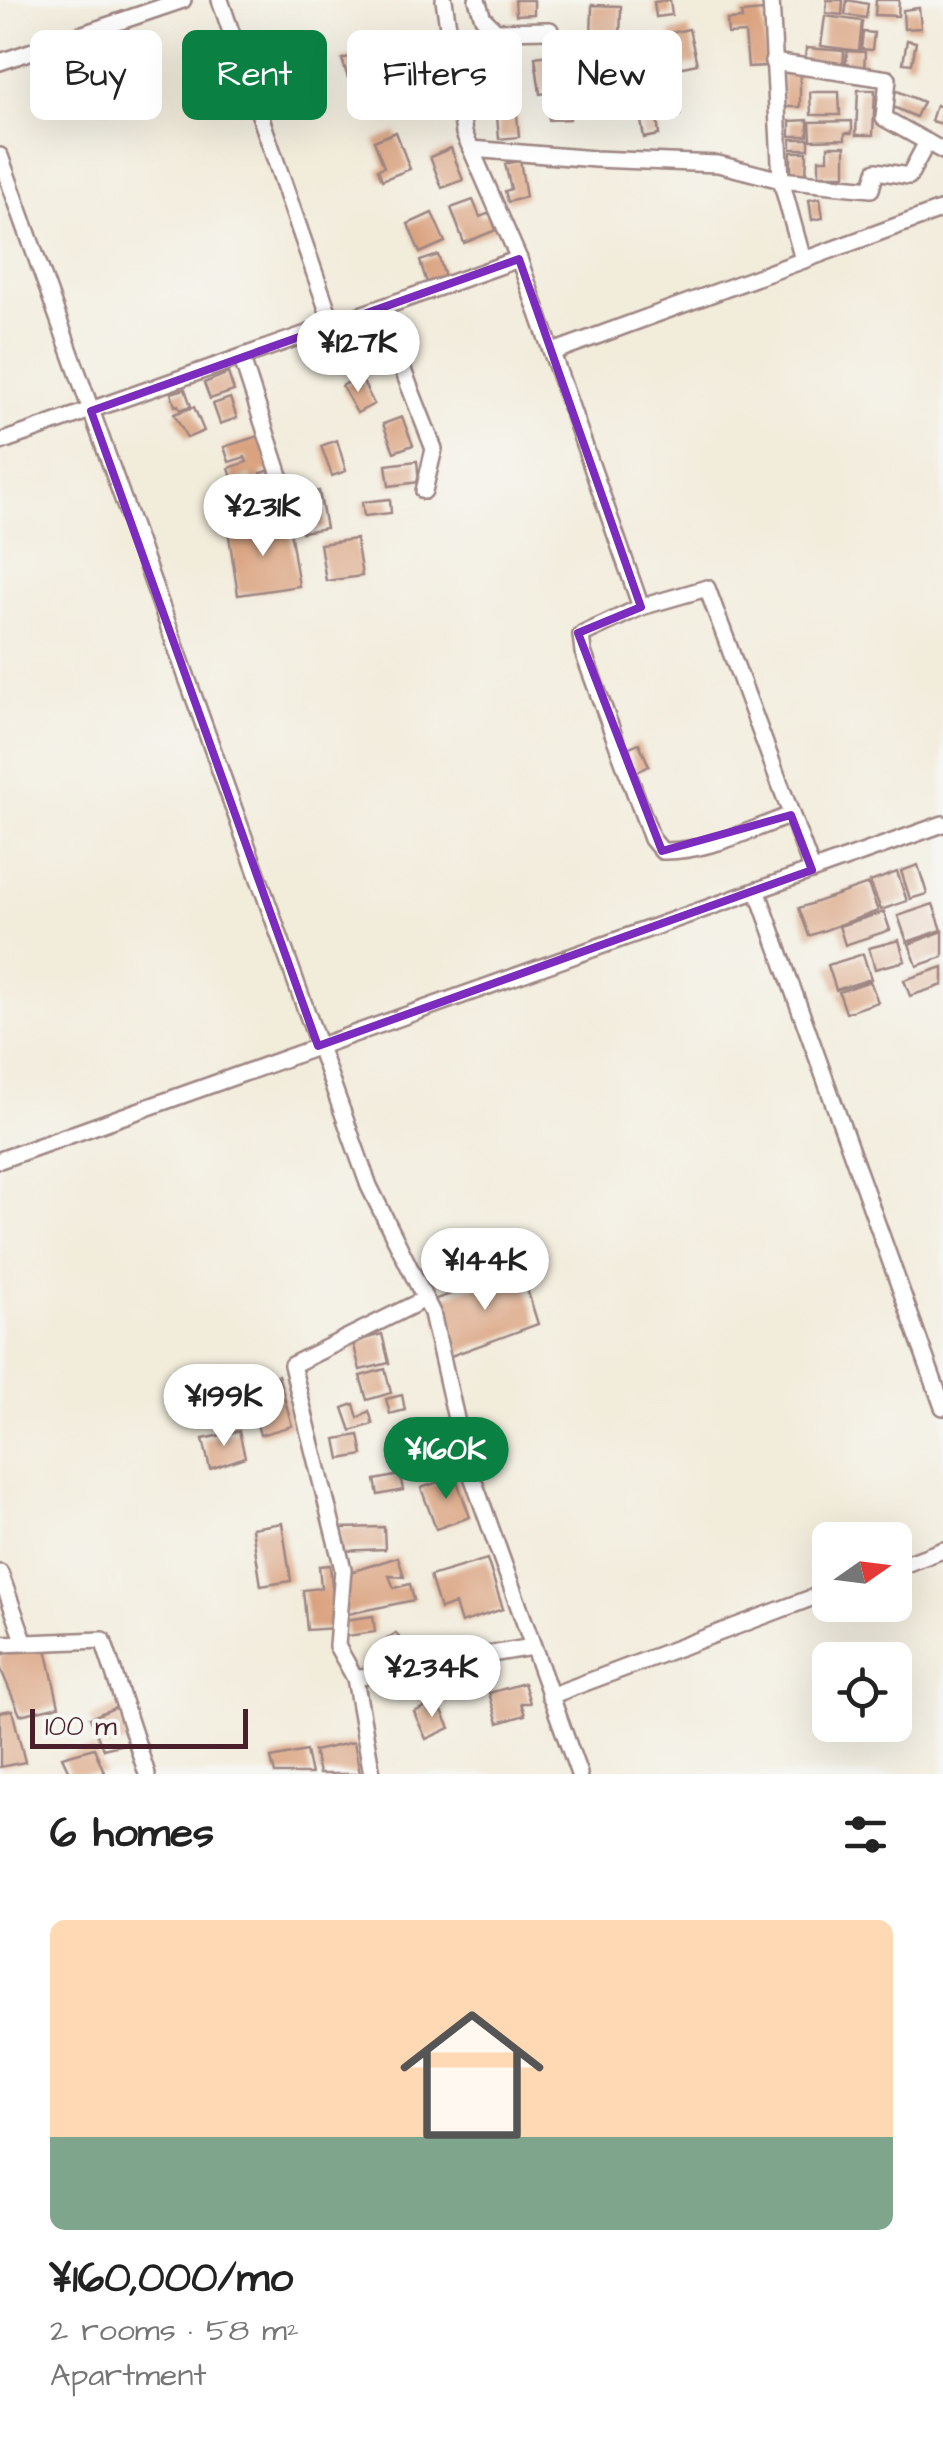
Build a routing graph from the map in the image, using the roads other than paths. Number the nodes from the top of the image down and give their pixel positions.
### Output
1 (183, 0) edge
2 (220, 0) edge
3 (444, 0) edge
4 (477, 0) edge
5 (771, 0) edge
6 (542, 30) edge
7 (0, 62) edge
8 (773, 62) junction
9 (927, 142) junction
10 (470, 149) junction
11 (943, 151) edge
12 (0, 156) edge
13 (780, 180) junction
14 (943, 209) edge
15 (519, 258) junction
16 (803, 260) junction
17 (379, 309) junction
18 (333, 326) junction
19 (553, 352) junction
20 (242, 358) junction
21 (91, 411) junction
22 (0, 442) edge
23 (424, 491) dead end
24 (286, 494) dead end
25 (641, 608) junction
26 (791, 815) junction
27 (943, 824) edge
28 (812, 870) junction
29 (757, 890) junction
30 (318, 1046) junction
31 (0, 1160) edge
32 (426, 1299) junction
33 (943, 1407) edge
34 (943, 1550) edge
35 (912, 1562) edge
36 (0, 1573) edge
37 (812, 1598) edge
38 (25, 1643) junction
39 (0, 1644) edge
40 (532, 1647) junction
41 (354, 1678) junction
42 (550, 1696) junction
43 (147, 1774) edge
44 (372, 1774) edge
45 (578, 1774) edge

1 - 7 street
2 - 18 street
3 - 10 street
4 - 6 street
5 - 8 street
8 - 9 street
8 - 13 street
9 - 11 street
9 - 13 street
10 - 13 street
10 - 15 street
12 - 21 street
13 - 16 street
14 - 16 street
15 - 17 street
15 - 19 street
16 - 19 street
17 - 18 street
17 - 23 street
18 - 20 street
19 - 25 street
20 - 21 street
20 - 24 street
21 - 22 street
21 - 30 street
25 - 26 street
25 - 26 street
26 - 28 street
27 - 28 street
28 - 29 street
29 - 30 street
29 - 33 street
30 - 31 street
30 - 32 street
32 - 40 street
32 - 41 street
34 - 35 street
36 - 38 street
37 - 42 street
38 - 39 street
38 - 43 street
40 - 41 street
40 - 42 street
41 - 44 street
42 - 45 street

